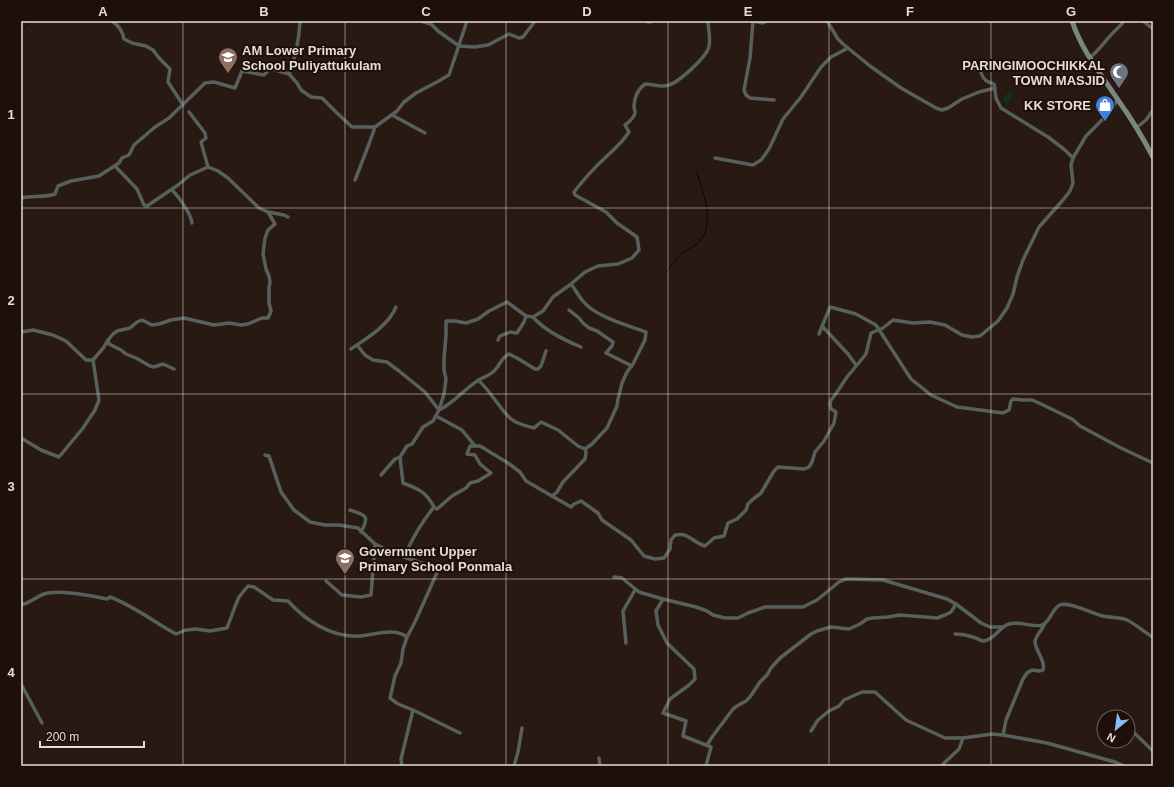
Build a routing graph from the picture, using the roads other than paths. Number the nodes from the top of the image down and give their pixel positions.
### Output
1 (112, 21) edge
2 (300, 21) edge
3 (420, 21) edge
4 (467, 21) edge
5 (535, 21) edge
6 (645, 21) edge
7 (653, 21) edge
8 (708, 21) edge
9 (752, 21) edge
10 (767, 21) edge
11 (827, 21) edge
12 (1072, 21) edge
13 (1124, 21) edge
14 (1143, 21) edge
15 (1153, 29) edge
16 (459, 46) junction
17 (848, 48) junction
18 (1089, 58) junction
19 (974, 70) dead end
20 (289, 74) junction
21 (995, 88) junction
22 (1118, 99) junction
23 (774, 100) dead end
24 (183, 105) junction
25 (1153, 110) edge
26 (188, 112) dead end
27 (392, 115) junction
28 (375, 126) junction
29 (1136, 128) junction
30 (425, 133) dead end
31 (715, 158) dead end
32 (1073, 158) junction
33 (1153, 158) edge
34 (115, 166) junction
35 (208, 167) junction
36 (355, 180) dead end
37 (172, 190) junction
38 (21, 198) edge
39 (266, 211) junction
40 (288, 217) dead end
41 (192, 223) dead end
42 (571, 284) junction
43 (396, 307) dead end
44 (569, 310) dead end
45 (526, 316) junction
46 (533, 317) junction
47 (822, 326) junction
48 (879, 330) junction
49 (21, 332) edge
50 (819, 334) dead end
51 (108, 340) junction
52 (498, 340) dead end
53 (357, 345) junction
54 (581, 347) dead end
55 (350, 349) dead end
56 (546, 351) dead end
57 (93, 360) junction
58 (856, 365) junction
59 (632, 366) junction
60 (174, 369) dead end
61 (478, 380) junction
62 (439, 410) junction
63 (436, 416) junction
64 (21, 438) edge
65 (475, 446) junction
66 (585, 449) junction
67 (265, 455) dead end
68 (400, 457) junction
69 (1153, 463) edge
70 (381, 475) dead end
71 (552, 496) junction
72 (434, 507) junction
73 (350, 510) dead end
74 (361, 532) junction
75 (375, 544) junction
76 (404, 557) junction
77 (614, 577) dead end
78 (326, 580) dead end
79 (635, 590) junction
80 (662, 600) junction
81 (956, 604) junction
82 (21, 605) edge
83 (1044, 625) junction
84 (1002, 627) junction
85 (955, 634) dead end
86 (407, 637) junction
87 (1153, 637) edge
88 (626, 642) dead end
89 (21, 684) edge
90 (413, 710) junction
91 (42, 723) dead end
92 (522, 728) dead end
93 (811, 730) dead end
94 (460, 733) dead end
95 (1136, 734) edge
96 (1003, 735) junction
97 (963, 738) junction
98 (707, 745) junction
99 (1153, 751) edge
100 (599, 758) dead end
101 (402, 766) edge
102 (514, 766) edge
103 (600, 766) edge
104 (706, 766) edge
105 (941, 766) edge
106 (1124, 766) edge

1 - 24 street
2 - 20 street
3 - 16 street
4 - 16 street
5 - 16 street
6 - 7 street
8 - 42 street
9 - 10 street
9 - 23 street
11 - 17 street
12 - 18 main road
13 - 18 street
14 - 15 street
16 - 27 street
17 - 21 street
17 - 31 street
18 - 22 main road
19 - 21 street
20 - 24 street
20 - 28 street
21 - 32 street
22 - 29 main road
22 - 32 street
24 - 34 street
25 - 29 street
26 - 35 street
27 - 28 street
27 - 30 street
28 - 36 street
29 - 33 main road
32 - 48 street
34 - 37 street
34 - 38 street
35 - 37 street
35 - 39 street
37 - 41 street
39 - 40 street
39 - 51 street
42 - 46 street
42 - 59 street
43 - 53 street
44 - 59 street
45 - 46 street
45 - 52 street
45 - 62 street
46 - 54 street
47 - 48 street
47 - 50 street
47 - 58 street
48 - 58 street
48 - 69 street
49 - 57 street
51 - 57 street
51 - 60 street
53 - 55 street
53 - 62 street
56 - 61 street
57 - 64 street
58 - 71 street
59 - 66 street
61 - 62 street
61 - 66 street
62 - 63 street
63 - 65 street
63 - 68 street
65 - 71 street
65 - 72 street
66 - 71 street
67 - 74 street
68 - 70 street
68 - 72 street
72 - 76 street
73 - 74 street
74 - 75 street
75 - 76 street
75 - 78 street
76 - 86 street
77 - 79 street
79 - 80 street
79 - 88 street
80 - 81 street
80 - 98 street
81 - 84 street
81 - 98 street
82 - 86 street
83 - 84 street
83 - 87 street
83 - 96 street
84 - 85 street
86 - 90 street
89 - 91 street
90 - 94 street
90 - 101 street
92 - 102 street
93 - 97 street
95 - 99 street
96 - 97 street
96 - 106 street
97 - 105 street
98 - 104 street
100 - 103 street

